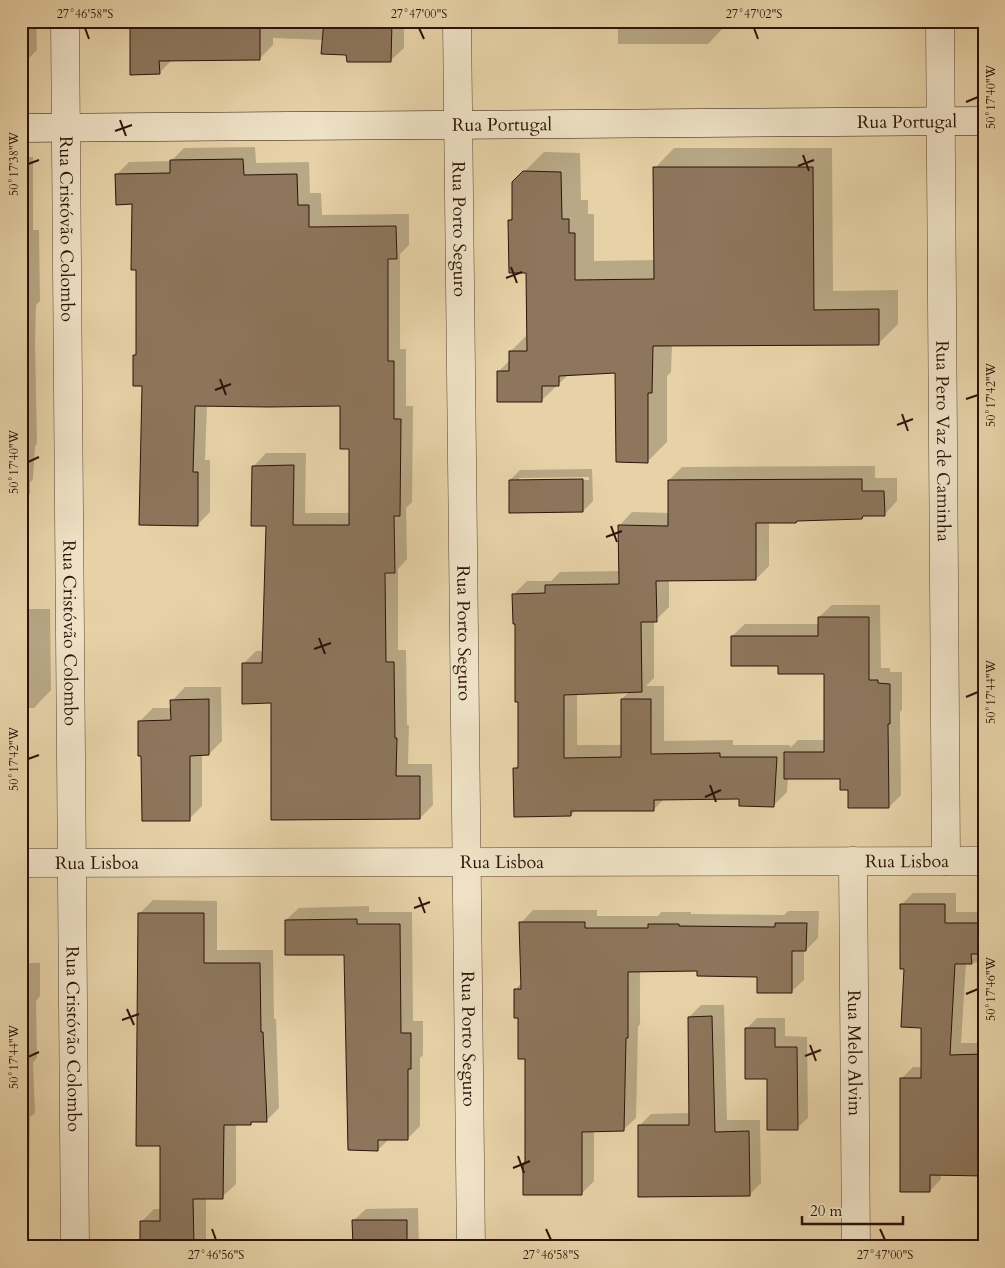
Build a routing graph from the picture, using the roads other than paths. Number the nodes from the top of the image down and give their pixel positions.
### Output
1 (65, 21) edge
2 (457, 21) edge
3 (940, 21) edge
4 (941, 122) junction
5 (984, 122) edge
6 (458, 125) junction
7 (21, 128) edge
8 (66, 128) junction
9 (853, 861) junction
10 (946, 861) junction
11 (984, 861) edge
12 (466, 862) junction
13 (21, 863) edge
14 (72, 863) junction
15 (75, 1247) edge
16 (470, 1247) edge
17 (856, 1247) edge

1 - 8 street, Rua Cristóvão Colombo
2 - 6 street, Rua Porto Seguro
3 - 4 street, Rua Pero Vaz de Caminha
4 - 5 street, Rua Portugal
4 - 6 street, Rua Portugal
4 - 10 street, Rua Pero Vaz de Caminha
6 - 8 street, Rua Portugal
6 - 12 street, Rua Porto Seguro
7 - 8 street, Rua Portugal
8 - 14 street, Rua Cristóvão Colombo
9 - 10 street, Rua Lisboa
9 - 12 street, Rua Lisboa
9 - 17 street, Rua Melo Alvim
10 - 11 street, Rua Lisboa
12 - 14 street, Rua Lisboa
12 - 16 street, Rua Porto Seguro
13 - 14 street, Rua Lisboa
14 - 15 street, Rua Cristóvão Colombo

